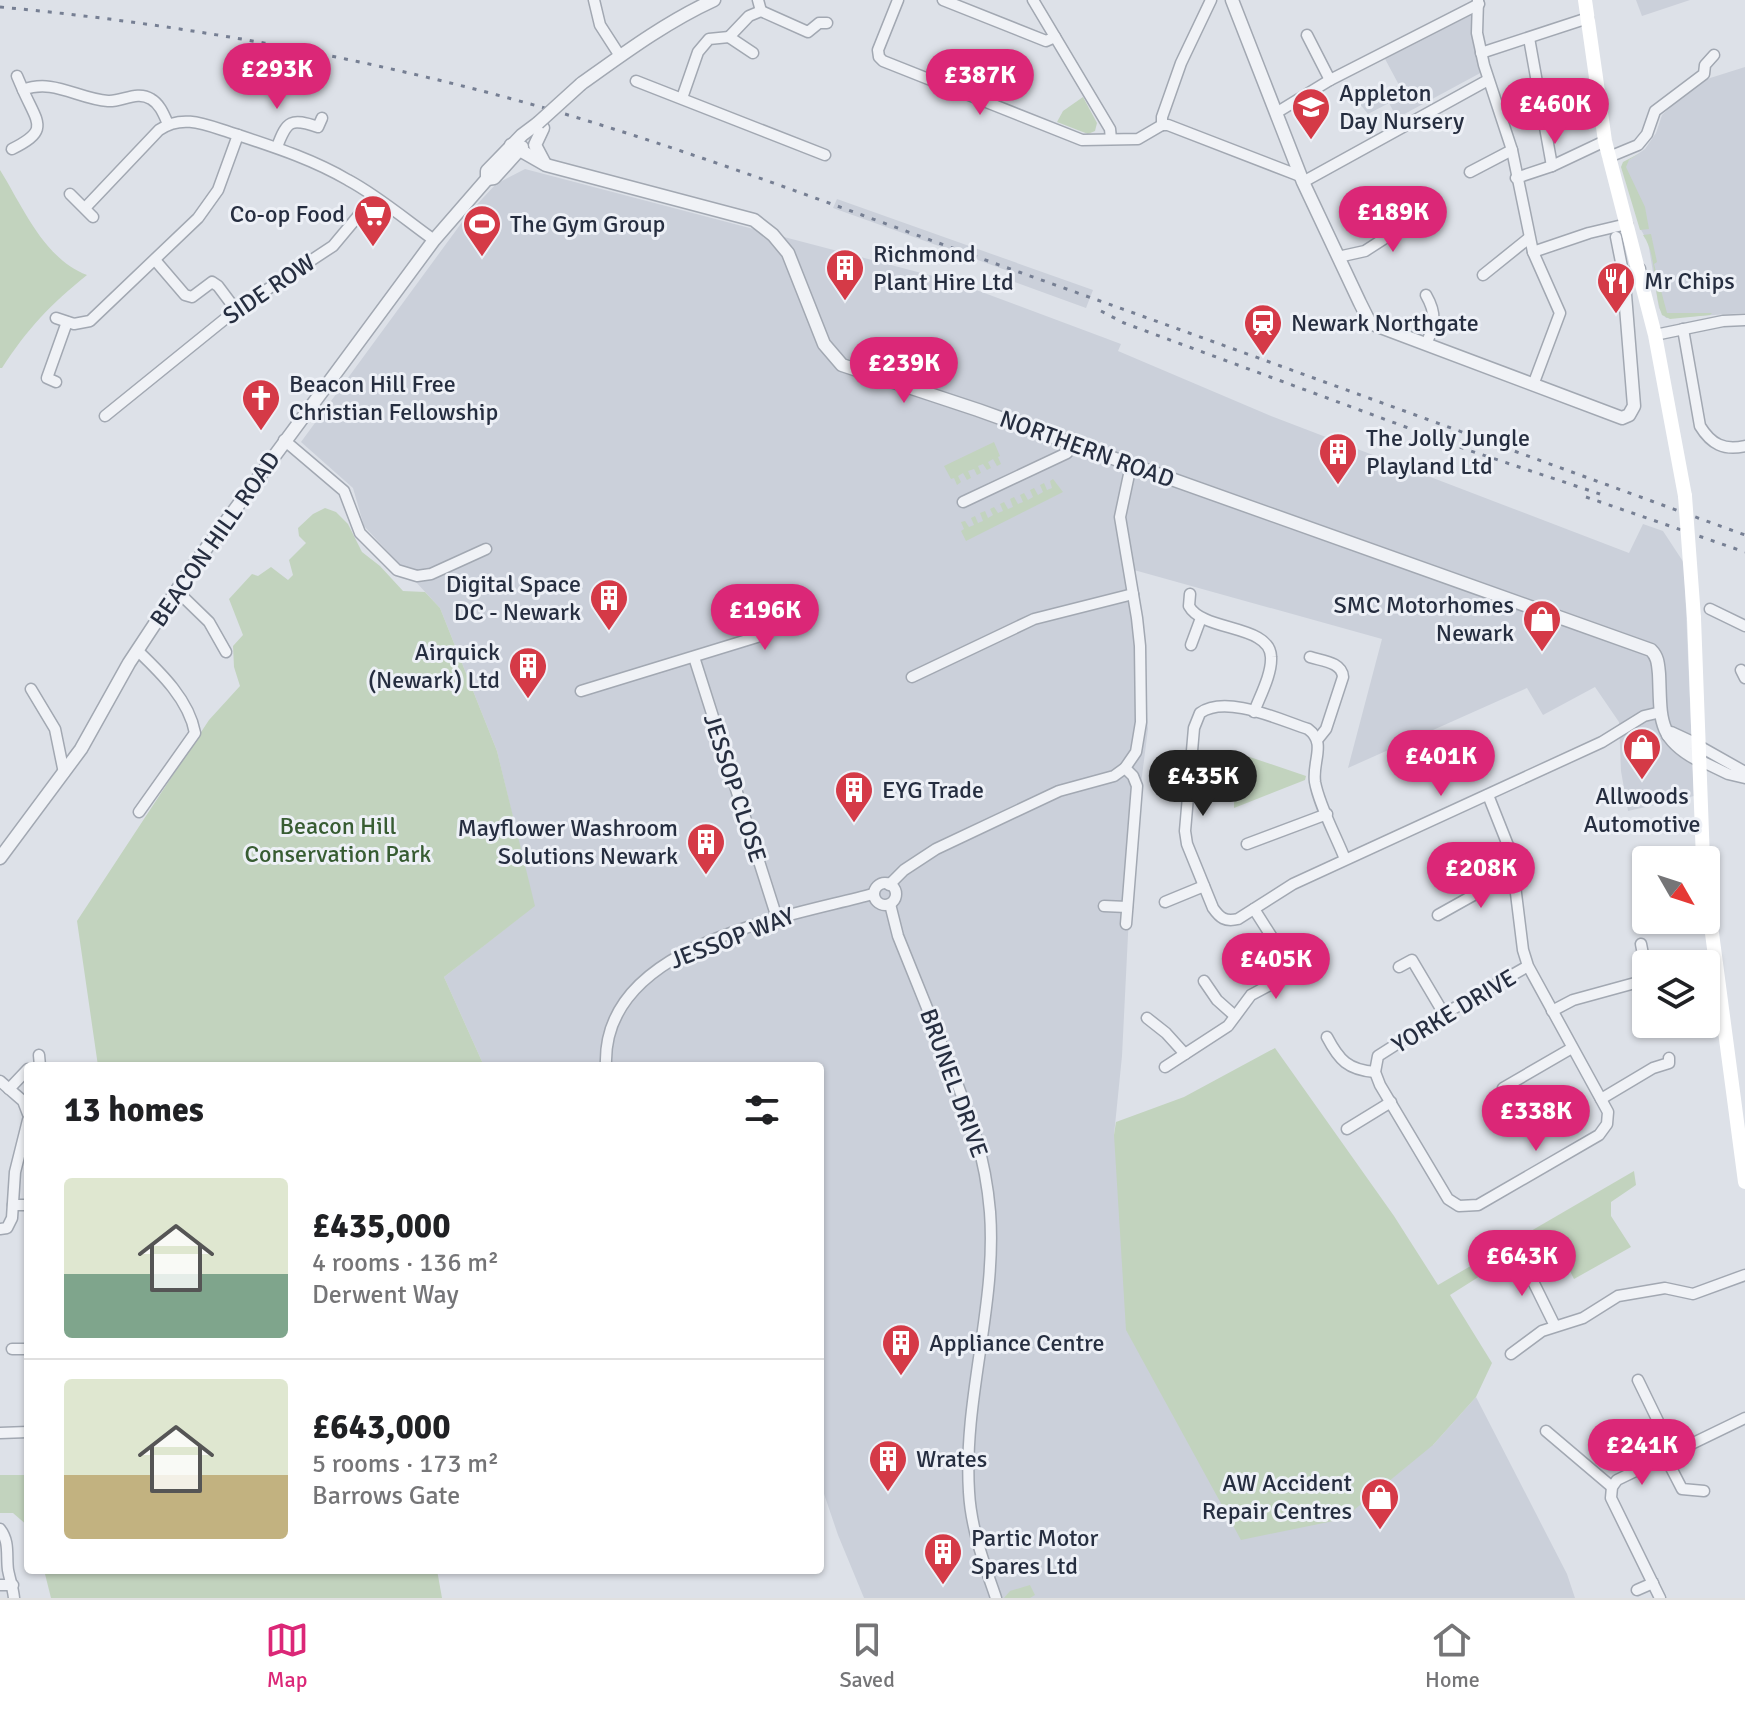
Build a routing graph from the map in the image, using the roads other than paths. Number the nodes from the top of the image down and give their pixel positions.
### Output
1 (594, 0) edge
2 (714, 0) edge
3 (898, 0) edge
4 (943, 0) edge
5 (1033, 0) edge
6 (1211, 0) edge
7 (1232, 0) edge
8 (1585, 0) edge
9 (1478, 2) edge
10 (759, 6) edge
11 (1588, 18) junction
12 (827, 23) dead end
13 (1307, 35) dead end
14 (729, 37) junction
15 (1055, 37) junction
16 (1529, 38) junction
17 (753, 53) dead end
18 (1481, 53) junction
19 (1714, 55) dead end
20 (620, 56) junction
21 (17, 76) dead end
22 (1330, 80) junction
23 (1488, 80) junction
24 (636, 81) dead end
25 (23, 90) junction
26 (682, 98) junction
27 (1276, 113) junction
28 (322, 118) dead end
29 (168, 124) junction
30 (1162, 125) junction
31 (541, 126) junction
32 (238, 135) junction
33 (1111, 139) junction
34 (1605, 141) junction
35 (277, 147) junction
36 (515, 148) junction
37 (12, 149) dead end
38 (1512, 150) junction
39 (825, 155) dead end
40 (1609, 157) junction
41 (546, 165) junction
42 (1552, 166) junction
43 (1470, 172) dead end
44 (1516, 178) junction
45 (1302, 179) junction
46 (70, 194) dead end
47 (374, 197) junction
48 (1417, 201) dead end
49 (1627, 224) junction
50 (1616, 237) dead end
51 (1529, 238) junction
52 (434, 240) junction
53 (1533, 252) junction
54 (1338, 257) junction
55 (155, 260) junction
56 (1633, 272) junction
57 (1487, 274) dead end
58 (1426, 295) dead end
59 (236, 310) junction
60 (56, 318) dead end
61 (1745, 320) edge
62 (67, 322) junction
63 (1683, 329) junction
64 (1655, 335) junction
65 (1426, 344) junction
66 (56, 382) dead end
67 (1533, 385) junction
68 (105, 416) dead end
69 (284, 440) junction
70 (1074, 444) junction
71 (1745, 446) edge
72 (1131, 465) junction
73 (963, 502) dead end
74 (486, 549) dead end
75 (176, 590) junction
76 (1133, 594) junction
77 (1190, 594) dead end
78 (757, 595) dead end
79 (1710, 609) dead end
80 (1201, 618) junction
81 (1745, 626) edge
82 (1191, 645) dead end
83 (138, 651) junction
84 (226, 652) dead end
85 (694, 657) junction
86 (1310, 657) dead end
87 (912, 677) dead end
88 (31, 689) dead end
89 (581, 691) dead end
90 (1254, 712) junction
91 (1661, 712) junction
92 (1318, 739) junction
93 (1699, 753) junction
94 (1125, 768) junction
95 (1745, 772) edge
96 (64, 773) junction
97 (1745, 778) edge
98 (1488, 795) junction
99 (139, 812) dead end
100 (1327, 814) junction
101 (1247, 844) dead end
102 (1702, 846) edge
103 (0, 858) edge
104 (1345, 859) junction
105 (1516, 880) junction
106 (889, 885) junction
107 (1204, 886) junction
108 (873, 894) junction
109 (1165, 902) dead end
110 (890, 904) junction
111 (1104, 906) dead end
112 (1127, 907) junction
113 (1254, 909) junction
114 (1438, 915) dead end
115 (777, 918) junction
116 (1126, 924) dead end
117 (1712, 934) edge
118 (1641, 944) dead end
119 (1642, 950) edge
120 (1528, 966) junction
121 (1399, 967) dead end
122 (1204, 981) dead end
123 (1632, 984) edge
124 (1552, 1011) junction
125 (1444, 1014) junction
126 (1235, 1016) junction
127 (1147, 1018) dead end
128 (1327, 1037) dead end
129 (1572, 1048) junction
130 (1185, 1054) junction
131 (1669, 1058) dead end
132 (607, 1062) edge
133 (1165, 1067) dead end
134 (24, 1072) edge
135 (1375, 1072) junction
136 (4, 1085) edge
137 (1503, 1088) dead end
138 (1601, 1099) junction
139 (1391, 1102) junction
140 (24, 1104) edge
141 (1347, 1129) dead end
142 (24, 1138) edge
143 (1745, 1182) edge
144 (13, 1205) junction
145 (24, 1205) edge
146 (0, 1229) edge
147 (1520, 1255) dead end
148 (1745, 1275) edge
149 (1555, 1326) junction
150 (12, 1349) dead end
151 (24, 1349) edge
152 (1511, 1354) dead end
153 (1638, 1380) dead end
154 (1745, 1418) edge
155 (1546, 1431) dead end
156 (24, 1432) edge
157 (0, 1433) edge
158 (1670, 1456) junction
159 (1612, 1487) junction
160 (1704, 1491) dead end
161 (0, 1529) edge
162 (1653, 1583) junction
163 (0, 1585) edge
164 (13, 1585) junction
165 (1637, 1590) dead end
166 (14, 1598) edge
167 (996, 1598) edge
168 (1660, 1598) edge

1 - 20 street
2 - 20 street
3 - 33 street
4 - 15 street
5 - 15 street
6 - 30 street
7 - 27 street
8 - 11 main road
9 - 18 street
9 - 22 street
10 - 12 street
10 - 14 street
11 - 16 street
11 - 34 main road
13 - 22 street
14 - 17 street
14 - 26 street
15 - 33 street
16 - 18 street
16 - 42 street
18 - 23 street
19 - 40 street
20 - 31 street, bridge
21 - 25 street
22 - 27 street
23 - 38 street
23 - 45 street
24 - 26 street
25 - 29 street
25 - 37 street
26 - 39 street
27 - 45 street
28 - 35 street
29 - 32 street
29 - 46 street
30 - 33 street
30 - 45 street
31 - 36 street
31 - 41 street
32 - 35 street
32 - 55 street
34 - 40 main road
34 - 42 street
35 - 47 street
36 - 41 street, NORTHERN ROAD
36 - 52 street, BEACON HILL ROAD
38 - 43 street
38 - 44 street
40 - 49 main road
41 - 70 street, NORTHERN ROAD
42 - 44 street
44 - 51 street
45 - 54 street
47 - 52 street
47 - 59 street, SIDE ROW
48 - 54 street
49 - 53 street
49 - 56 main road
50 - 56 street
51 - 53 street
51 - 57 street
52 - 69 street, BEACON HILL ROAD
53 - 67 street
54 - 65 street
55 - 59 street
55 - 62 street
56 - 64 main road
56 - 67 street
58 - 65 street
59 - 68 street, SIDE ROW
60 - 62 street
61 - 63 street
62 - 66 street
63 - 64 street
63 - 71 street
64 - 93 main road, bridge
65 - 67 street
69 - 74 street
69 - 75 street, BEACON HILL ROAD
70 - 72 street, NORTHERN ROAD
70 - 73 street
72 - 76 street
72 - 91 street, NORTHERN ROAD
75 - 83 street, BEACON HILL ROAD
75 - 84 street
76 - 87 street
76 - 94 street
77 - 80 street
78 - 85 street
79 - 81 street
80 - 82 street
80 - 90 street
83 - 96 street, BEACON HILL ROAD
83 - 99 street
85 - 89 street
85 - 115 street, JESSOP CLOSE
86 - 92 street
88 - 96 street
90 - 92 street
90 - 107 street
91 - 93 street, NORTHERN ROAD
91 - 98 street
92 - 100 street
93 - 95 street
93 - 97 street
93 - 102 main road
94 - 106 street
94 - 112 street
96 - 103 street, BEACON HILL ROAD
98 - 104 street
98 - 105 street, YORKE DRIVE
100 - 101 street
100 - 104 street
104 - 113 street
105 - 114 street
105 - 120 street, YORKE DRIVE
106 - 108 street
106 - 110 street
107 - 109 street
107 - 113 street
108 - 110 street
108 - 115 street, JESSOP WAY
110 - 167 street, BRUNEL DRIVE
111 - 112 street
112 - 116 street
113 - 126 street
115 - 132 street, JESSOP WAY
117 - 143 main road
118 - 119 street
120 - 124 street, YORKE DRIVE
120 - 125 street, YORKE DRIVE
121 - 125 street
122 - 126 street
123 - 124 street
124 - 129 street, YORKE DRIVE
125 - 135 street, YORKE DRIVE
126 - 130 street
127 - 130 street
128 - 135 street
129 - 137 street
129 - 138 street, YORKE DRIVE
130 - 133 street
131 - 138 street
134 - 136 street
135 - 139 street, YORKE DRIVE
136 - 140 street
138 - 139 street, YORKE DRIVE
139 - 141 street
142 - 144 street
144 - 145 street
144 - 146 street
147 - 149 street
148 - 149 street
149 - 152 street
150 - 151 street
153 - 158 street
154 - 158 street
155 - 159 street
156 - 157 street
158 - 159 street
158 - 160 street
159 - 162 street
161 - 164 street
162 - 165 street
162 - 168 street
163 - 164 street
164 - 166 street

